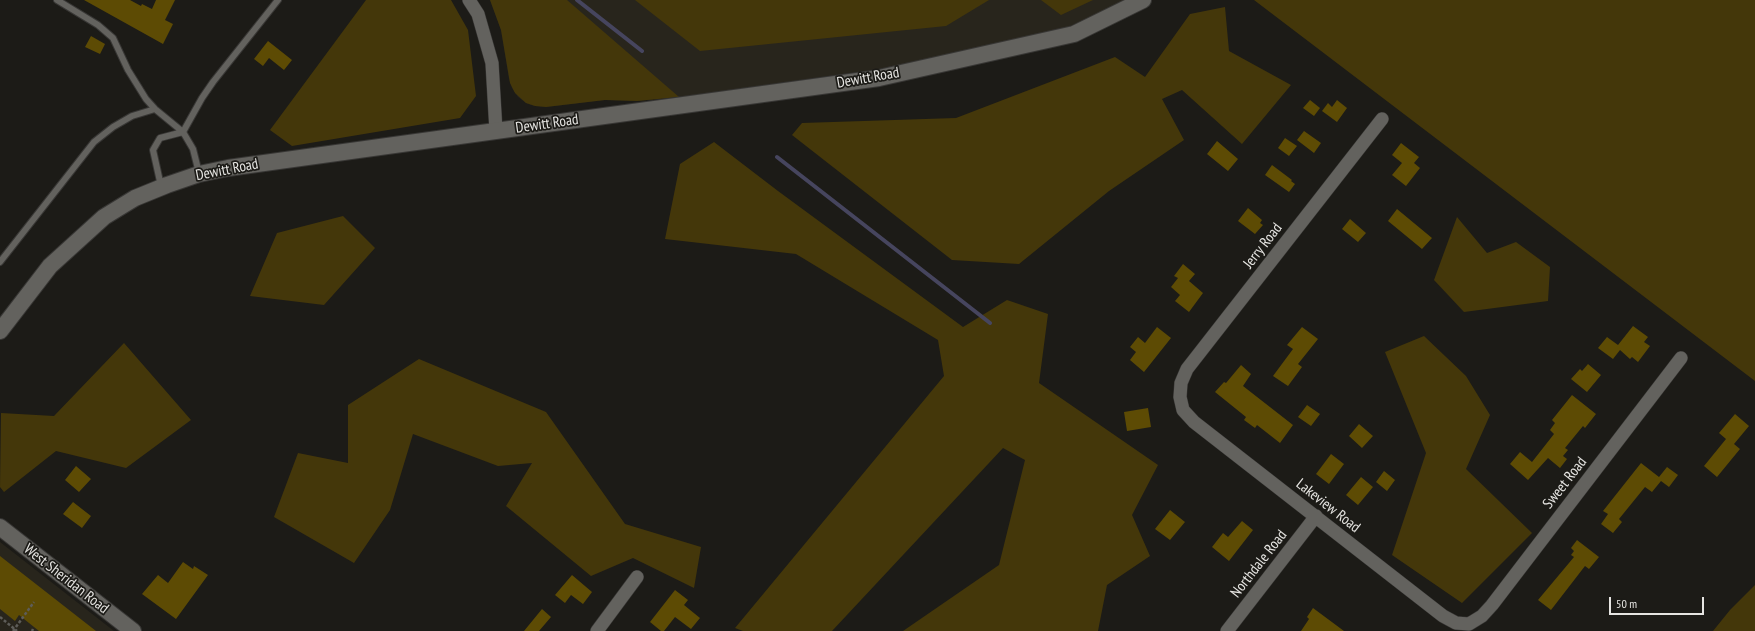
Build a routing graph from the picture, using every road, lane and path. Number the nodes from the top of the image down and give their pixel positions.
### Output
1 (57, 0) edge
2 (278, 0) edge
3 (469, 0) edge
4 (1143, 0) edge
5 (155, 109) junction
6 (1382, 119) dead end
7 (496, 131) junction
8 (183, 132) junction
9 (199, 174) junction
10 (161, 187) junction
11 (0, 262) edge
12 (0, 331) edge
13 (1681, 358) dead end
14 (1180, 397) joint
15 (1316, 516) junction
16 (0, 526) edge
17 (638, 577) dead end
18 (34, 602) dead end
19 (0, 617) edge
20 (1469, 624) joint
21 (13, 630) edge
22 (17, 631) edge
23 (133, 631) edge
24 (597, 631) edge
25 (1227, 631) edge

1 - 5 lane
2 - 8 lane
3 - 7 street
4 - 7 street, Dewitt Road
5 - 8 lane
5 - 11 lane
6 - 14 street, Jerry Road
7 - 9 street, Dewitt Road
8 - 9 lane
8 - 10 lane
9 - 10 street, Dewitt Road
10 - 12 street, Dewitt Road
13 - 20 street, Sweet Road
14 - 15 street, Lakeview Road
15 - 20 street, Lakeview Road
15 - 25 street, Northdale Road
16 - 23 street, West Sheridan Road
17 - 24 street
18 - 21 path
19 - 21 path
21 - 22 path

